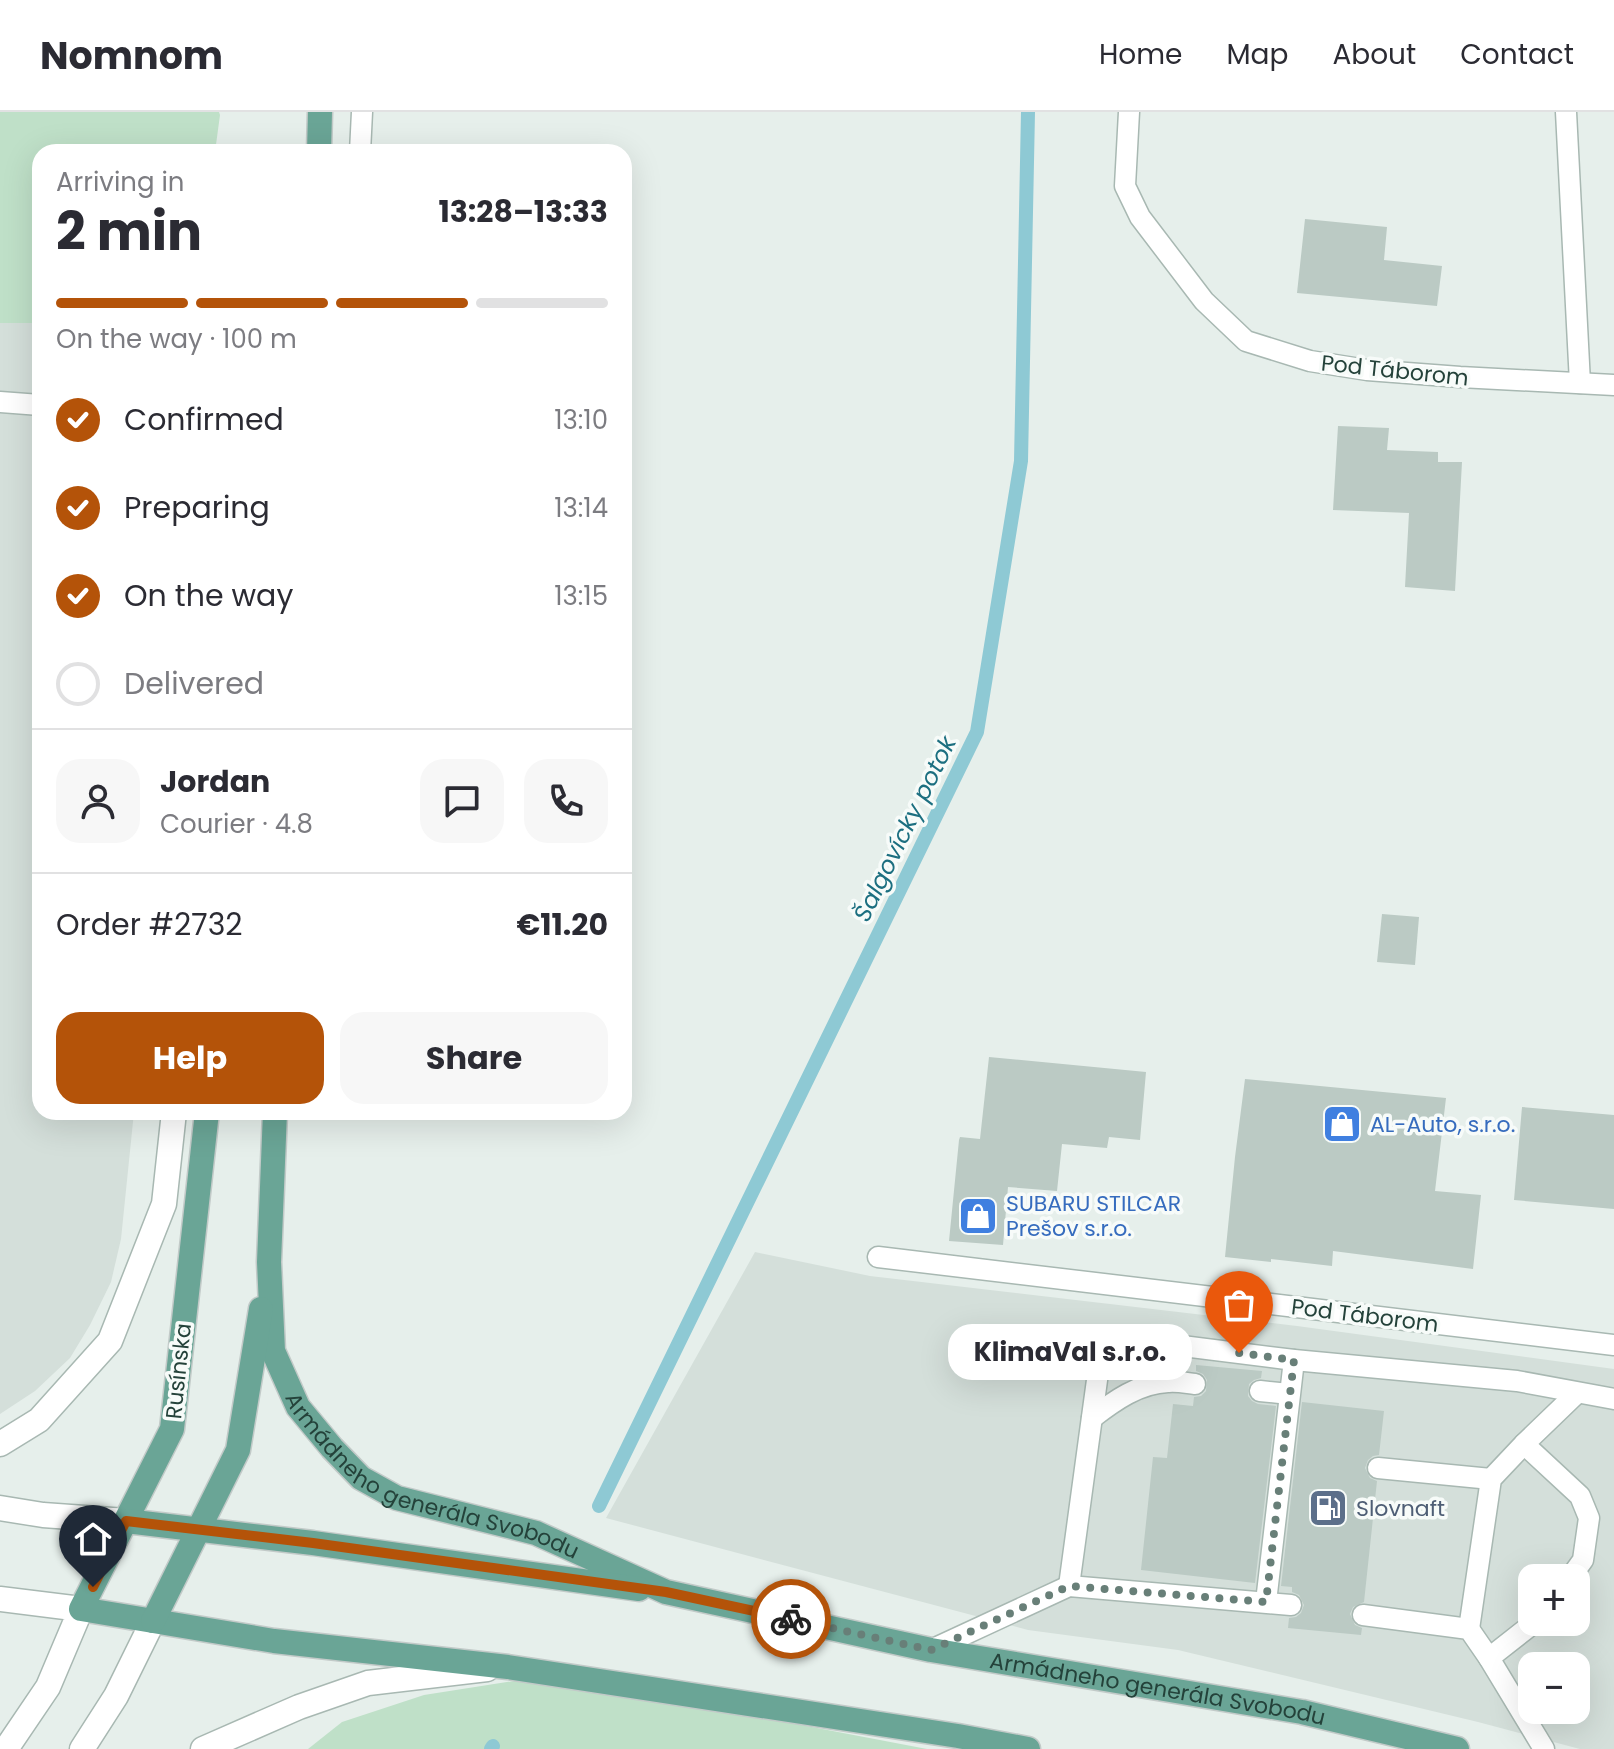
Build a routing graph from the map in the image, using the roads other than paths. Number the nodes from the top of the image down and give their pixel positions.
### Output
1 (320, 112) edge
2 (362, 112) edge
3 (1129, 112) edge
4 (1566, 112) edge
5 (319, 144) edge
6 (360, 144) edge
7 (1580, 383) junction
8 (1614, 385) edge
9 (0, 402) edge
10 (32, 404) edge
11 (173, 1120) edge
12 (206, 1120) edge
13 (275, 1120) edge
14 (878, 1257) dead end
15 (269, 1262) junction
16 (1614, 1345) edge
17 (1294, 1360) junction
18 (1195, 1384) dead end
19 (1260, 1391) dead end
20 (1577, 1393) junction
21 (1289, 1394) junction
22 (1614, 1399) edge
23 (1092, 1418) junction
24 (0, 1444) edge
25 (1524, 1444) junction
26 (1283, 1459) junction
27 (1304, 1461) dead end
28 (1378, 1468) dead end
29 (1491, 1479) junction
30 (0, 1508) edge
31 (126, 1521) junction
32 (199, 1529) junction
33 (1580, 1564) edge
34 (1069, 1586) junction
35 (666, 1592) junction
36 (0, 1599) edge
37 (1266, 1602) junction
38 (1291, 1605) dead end
39 (81, 1609) junction
40 (1363, 1615) dead end
41 (153, 1621) junction
42 (1469, 1629) junction
43 (1518, 1635) edge
44 (931, 1650) junction
45 (1489, 1658) junction
46 (508, 1667) junction
47 (6, 1749) edge
48 (82, 1749) edge
49 (203, 1749) edge
50 (1028, 1749) edge
51 (1457, 1749) edge
52 (1544, 1749) edge

1 - 5 main road
2 - 6 lane
3 - 7 lane, Pod Táborom
4 - 7 lane
7 - 8 lane, Pod Táborom
9 - 10 lane
11 - 24 street
12 - 31 main road, Rusínska
13 - 15 main road
14 - 16 lane, Pod Táborom
15 - 32 main road
15 - 35 main road, Armádneho generála Svobodu
17 - 20 lane
17 - 21 lane
17 - 23 lane
18 - 23 lane
19 - 21 lane
20 - 22 lane
20 - 25 lane
21 - 26 lane
23 - 34 lane
25 - 29 lane
25 - 33 lane
26 - 27 lane
26 - 37 lane
28 - 29 lane
29 - 42 lane
30 - 31 street
31 - 32 main road
31 - 39 main road, Rusínska
32 - 35 main road
32 - 41 main road
34 - 37 lane
34 - 44 lane
35 - 44 main road, Armádneho generála Svobodu
36 - 39 street
37 - 38 lane
39 - 41 main road
39 - 47 street
40 - 42 lane
41 - 46 main road
41 - 48 street
42 - 45 lane
43 - 45 lane
44 - 51 main road, Armádneho generála Svobodu
45 - 52 lane
46 - 49 street
46 - 50 main road

